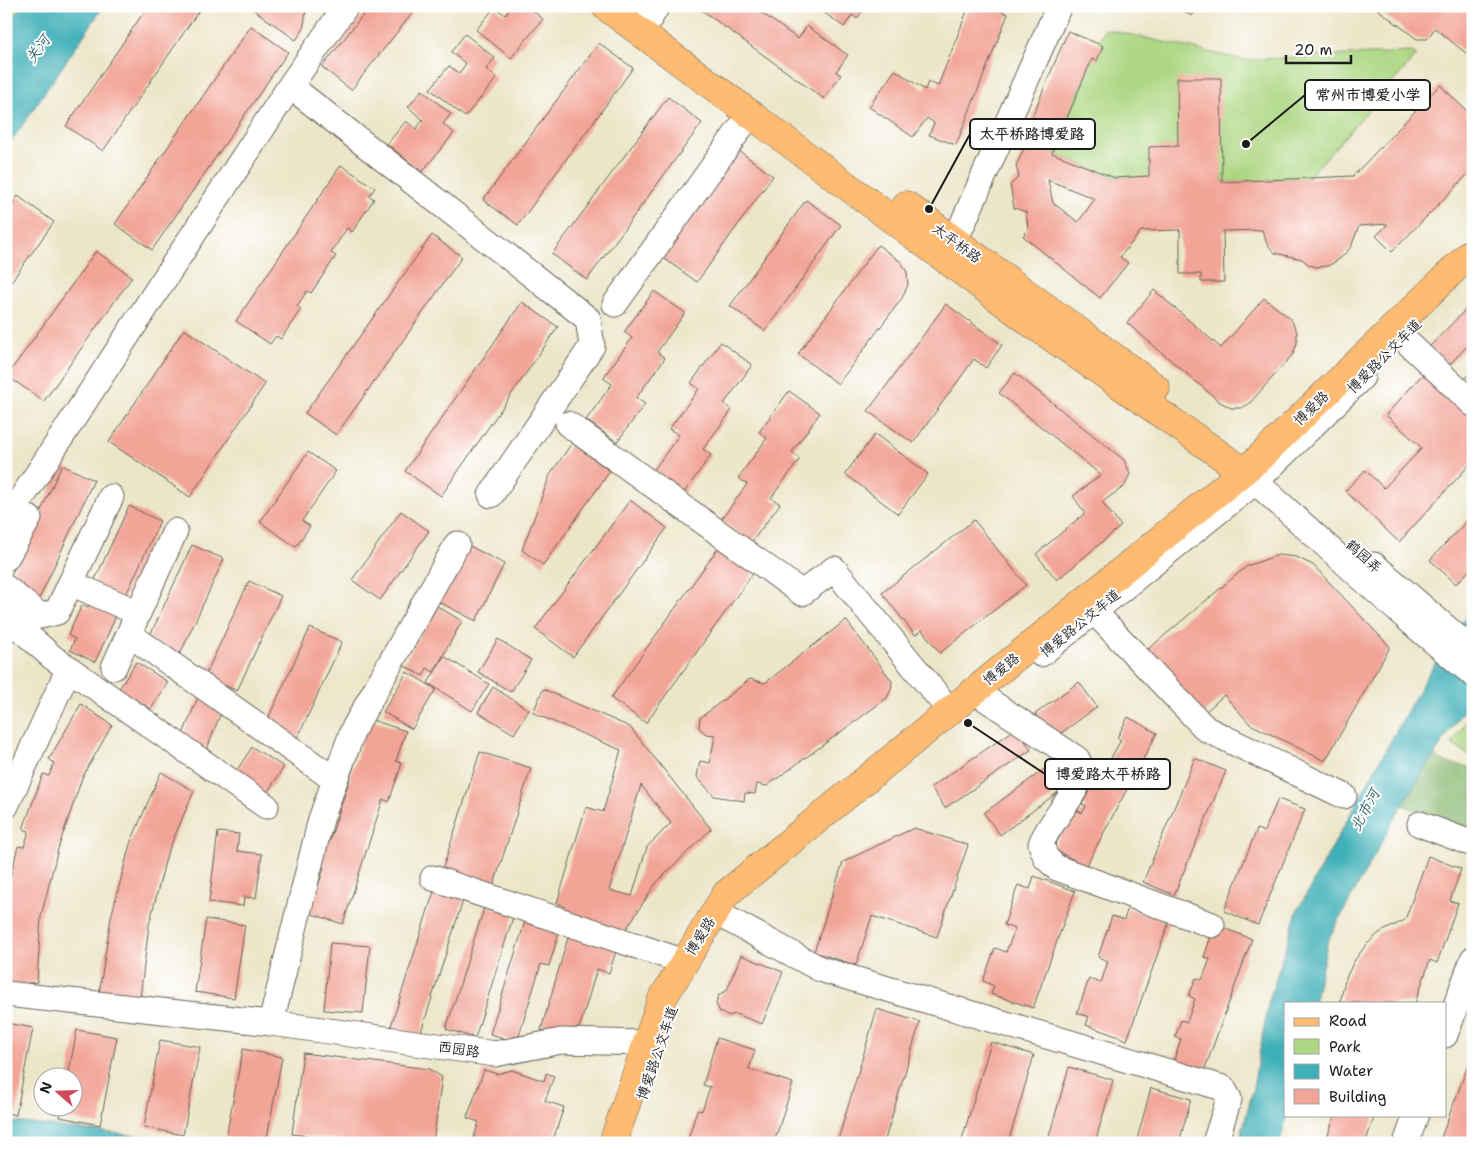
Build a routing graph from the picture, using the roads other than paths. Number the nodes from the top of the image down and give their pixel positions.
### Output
1 (346, 6) edge
2 (606, 6) edge
3 (1058, 6) edge
4 (647, 10) edge
5 (290, 86) junction
6 (751, 113) junction
7 (955, 241) junction
8 (1473, 252) edge
9 (1473, 269) edge
10 (615, 304) dead end
11 (1397, 333) junction
12 (1473, 404) edge
13 (568, 424) dead end
14 (1256, 471) junction
15 (491, 494) dead end
16 (111, 497) dead end
17 (18, 520) edge
18 (175, 531) dead end
19 (457, 544) dead end
20 (6, 558) edge
21 (71, 583) junction
22 (6, 588) edge
23 (1089, 606) junction
24 (6, 616) edge
25 (133, 624) junction
26 (1438, 634) junction
27 (1473, 651) edge
28 (114, 667) dead end
29 (69, 668) junction
30 (1473, 674) edge
31 (979, 695) junction
32 (950, 711) junction
33 (335, 780) junction
34 (1344, 796) dead end
35 (6, 806) edge
36 (266, 806) dead end
37 (1420, 824) dead end
38 (1473, 844) edge
39 (433, 878) dead end
40 (719, 915) junction
41 (1212, 925) dead end
42 (1473, 959) edge
43 (685, 962) junction
44 (6, 994) edge
45 (271, 1023) junction
46 (1446, 1032) edge
47 (646, 1043) junction
48 (1416, 1116) edge
49 (613, 1143) edge
50 (627, 1143) edge
51 (1215, 1143) edge
52 (1406, 1143) edge

1 - 5 street
2 - 6 main road
3 - 7 street
4 - 7 main road, 太平桥路
5 - 15 street
5 - 17 street
6 - 10 street
6 - 14 main road
7 - 14 main road, 太平桥路
8 - 11 main road, 博爱路
9 - 11 street, 博爱路公交车道
11 - 12 street
11 - 14 main road, 博爱路
13 - 32 street
14 - 23 main road, 博爱路
14 - 26 street, 鹤园弄
16 - 21 street
17 - 20 street
18 - 25 street
19 - 33 street
21 - 22 street
21 - 25 street
23 - 31 main road, 博爱路
23 - 34 street
24 - 29 street
25 - 28 street
25 - 33 street
26 - 27 street, 鹤园弄
26 - 30 street
29 - 35 street
29 - 36 street
31 - 32 main road, 博爱路
31 - 40 street, 博爱路公交车道
31 - 41 street
32 - 40 main road, 博爱路
33 - 45 street
37 - 38 street
39 - 43 street
40 - 43 main road, 博爱路
40 - 50 street, 博爱路公交车道
40 - 51 street
42 - 46 street
43 - 47 main road, 博爱路
44 - 45 street, 西园路
45 - 47 street, 西园路
47 - 49 main road, 博爱路
48 - 52 street

